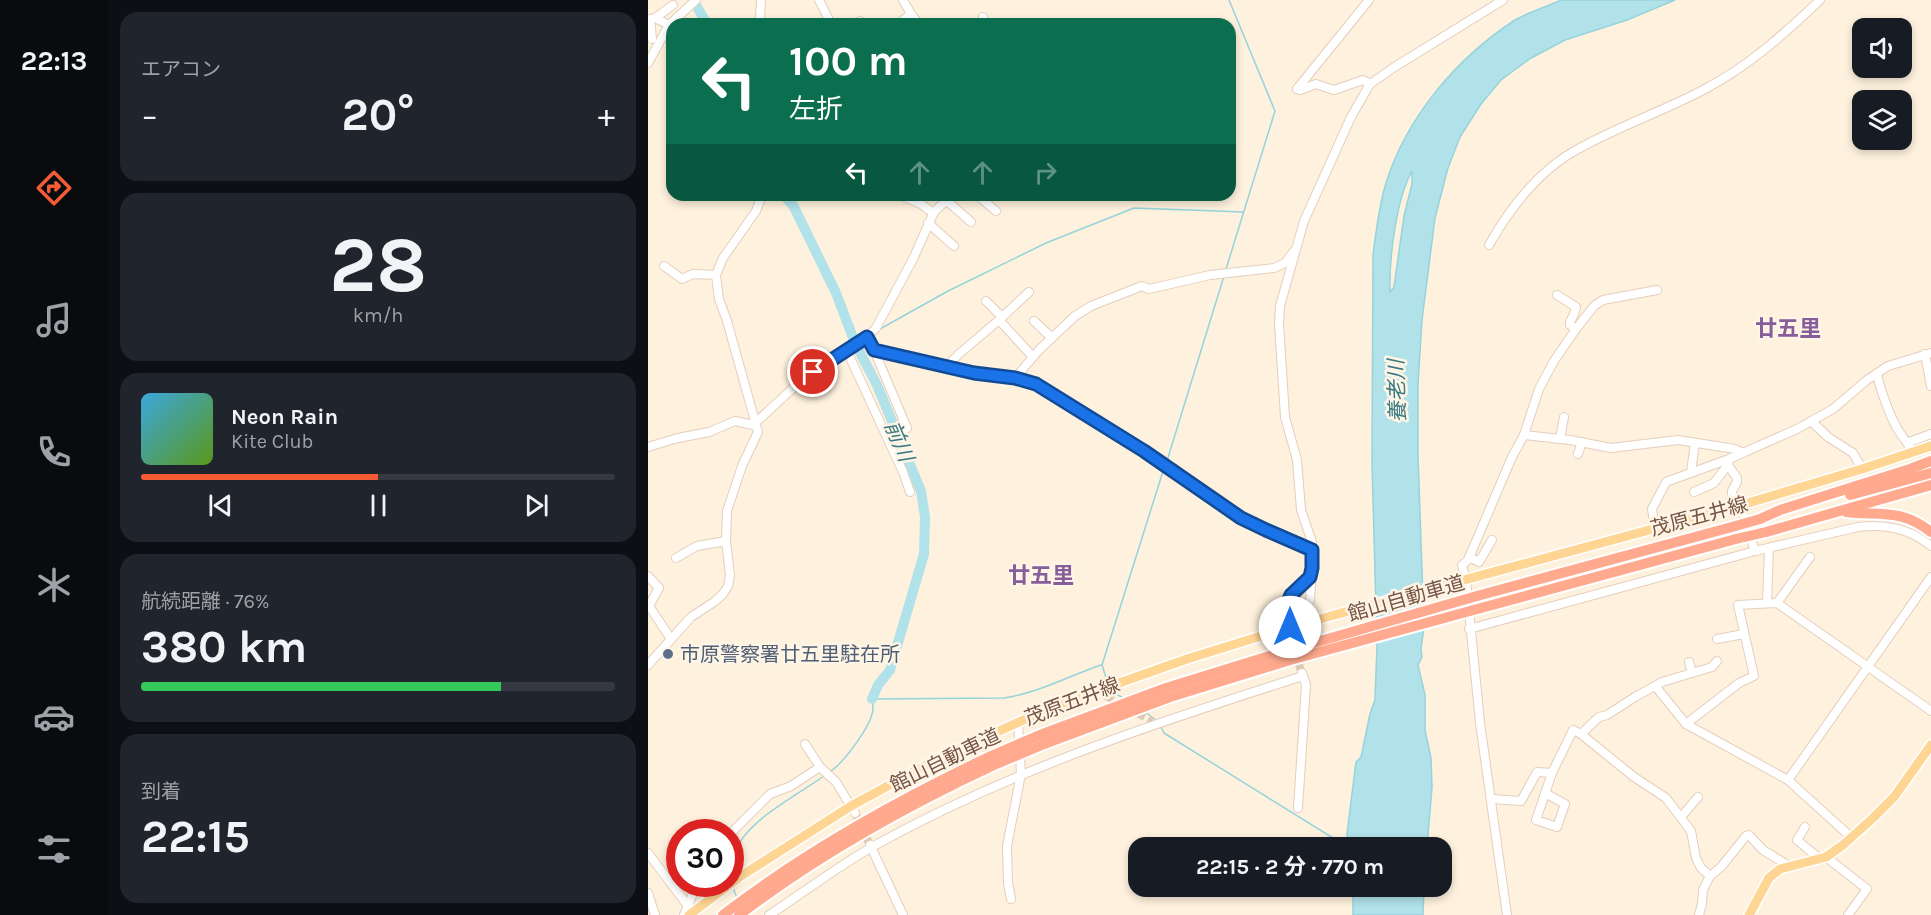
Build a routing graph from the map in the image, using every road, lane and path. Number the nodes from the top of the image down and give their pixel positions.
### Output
1 (696, 0) edge
2 (761, 0) edge
3 (819, 0) edge
4 (903, 0) edge
5 (1369, 0) edge
6 (1503, 0) edge
7 (1820, 0) edge
8 (674, 3) edge
9 (683, 11) junction
10 (911, 14) junction
11 (676, 18) edge
12 (760, 18) edge
13 (828, 18) edge
14 (906, 18) edge
15 (914, 18) edge
16 (651, 19) edge
17 (666, 24) edge
18 (666, 30) edge
19 (652, 39) dead end
20 (1392, 62) dead end
21 (648, 63) edge
22 (1365, 80) junction
23 (760, 201) edge
24 (914, 201) edge
25 (946, 201) edge
26 (952, 201) edge
27 (984, 201) edge
28 (996, 211) dead end
29 (933, 213) junction
30 (971, 222) dead end
31 (928, 223) junction
32 (1489, 244) dead end
33 (954, 246) dead end
34 (1296, 248) junction
35 (664, 266) dead end
36 (716, 274) junction
37 (1657, 290) dead end
38 (1029, 291) dead end
39 (1557, 295) dead end
40 (986, 301) dead end
41 (1000, 318) junction
42 (1034, 321) dead end
43 (1576, 329) junction
44 (867, 337) junction
45 (1052, 338) junction
46 (874, 350) junction
47 (847, 351) junction
48 (1928, 354) edge
49 (1033, 357) junction
50 (947, 366) junction
51 (1877, 374) junction
52 (1015, 378) junction
53 (1931, 386) edge
54 (1564, 417) dead end
55 (1811, 421) junction
56 (755, 423) junction
57 (1524, 435) junction
58 (1931, 435) edge
59 (888, 438) dead end
60 (1560, 439) junction
61 (1582, 442) junction
62 (1695, 442) junction
63 (1909, 442) junction
64 (1931, 446) edge
65 (648, 447) edge
66 (1743, 453) junction
67 (1912, 453) junction
68 (1578, 454) dead end
69 (1931, 461) edge
70 (1729, 462) junction
71 (1862, 469) junction
72 (1691, 472) junction
73 (1931, 473) edge
74 (1931, 485) edge
75 (909, 492) dead end
76 (1694, 492) dead end
77 (1738, 506) junction
78 (1838, 511) junction
79 (1760, 519) junction
80 (1655, 529) junction
81 (1931, 532) edge
82 (1492, 540) dead end
83 (726, 541) junction
84 (1931, 546) edge
85 (1769, 548) junction
86 (1312, 550) junction
87 (1755, 551) junction
88 (1469, 557) junction
89 (1810, 557) dead end
90 (676, 558) dead end
91 (648, 576) edge
92 (1310, 577) junction
93 (1931, 577) edge
94 (1466, 580) junction
95 (1310, 600) dead end
96 (1767, 603) junction
97 (1777, 603) junction
98 (1290, 627) junction
99 (1469, 629) junction
100 (1744, 634) junction
101 (671, 639) junction
102 (1717, 639) dead end
103 (1290, 655) junction
104 (1717, 661) dead end
105 (1689, 662) dead end
106 (648, 665) edge
107 (1868, 666) junction
108 (1692, 673) junction
109 (1656, 687) junction
110 (1931, 711) edge
111 (1018, 722) junction
112 (1686, 724) junction
113 (1581, 734) junction
114 (805, 744) dead end
115 (1931, 745) edge
116 (820, 767) junction
117 (1552, 773) junction
118 (1021, 774) junction
119 (1788, 780) junction
120 (1545, 794) junction
121 (1698, 797) dead end
122 (1491, 799) junction
123 (1298, 808) dead end
124 (853, 810) junction
125 (1681, 817) junction
126 (744, 820) edge
127 (1805, 827) dead end
128 (1852, 838) junction
129 (870, 846) junction
130 (648, 854) edge
131 (1823, 858) junction
132 (1789, 866) junction
133 (1710, 876) junction
134 (648, 893) edge
135 (753, 899) junction
136 (1011, 899) dead end
137 (688, 910) edge
138 (655, 915) edge
139 (684, 915) edge
140 (723, 915) edge
141 (739, 915) edge
142 (770, 915) edge
143 (903, 915) edge
144 (1507, 915) edge
145 (1699, 915) edge
146 (1749, 915) edge
147 (1848, 915) edge

1 - 9 street
2 - 12 street
3 - 13 street
4 - 10 street
5 - 22 street
6 - 22 street
7 - 32 street
8 - 9 street
8 - 16 street
9 - 11 street
10 - 14 street
10 - 15 street
16 - 17 street
16 - 19 street
18 - 21 street
20 - 22 street
22 - 34 street
23 - 36 street
24 - 29 street
25 - 29 street
26 - 30 street
27 - 28 street
29 - 31 street
31 - 33 street
31 - 44 street
34 - 45 street
34 - 86 street
35 - 36 street
36 - 56 street
37 - 43 street
38 - 41 street
39 - 43 street
40 - 41 street
41 - 49 street
41 - 50 street
42 - 45 street
43 - 57 street
44 - 46 street
44 - 47 street
45 - 49 street
46 - 50 street
46 - 59 street
47 - 56 street
47 - 75 street
48 - 51 street
48 - 53 street
49 - 52 street
50 - 52 street
51 - 55 street
51 - 63 street
52 - 86 street
54 - 60 street
55 - 66 street
55 - 71 street
56 - 65 street
56 - 83 street
57 - 60 street
57 - 88 street
58 - 63 street
60 - 61 street
61 - 62 street
61 - 68 street
62 - 66 street
62 - 72 street
63 - 67 street
64 - 67 main road, 茂原五井線
66 - 70 street
67 - 71 main road, 茂原五井線
69 - 79 highway
70 - 72 street
70 - 76 street
70 - 77 street
71 - 77 main road, 茂原五井線
72 - 80 street
73 - 79 highway, 館山自動車道
74 - 78 highway, 館山自動車道
77 - 80 main road, 茂原五井線
77 - 87 street
78 - 81 highway
78 - 103 highway, 館山自動車道, bridge
79 - 103 highway, 館山自動車道, bridge
80 - 94 main road, 茂原五井線
82 - 88 street
83 - 90 street
83 - 101 street
84 - 85 street
85 - 87 street
85 - 96 street
86 - 92 street
87 - 99 street
88 - 94 street
89 - 97 street
91 - 101 street
92 - 95 street
92 - 98 street
93 - 107 street
94 - 98 main road, 茂原五井線
94 - 99 street
96 - 97 street
96 - 100 street
97 - 107 street
98 - 111 main road, 茂原五井線
99 - 122 street
100 - 102 street
100 - 112 street
101 - 106 street
103 - 135 highway, 館山自動車道, bridge
104 - 108 street
105 - 108 street
107 - 110 street
107 - 119 street
108 - 109 street
109 - 112 street
109 - 113 street
111 - 118 street
111 - 124 main road, 茂原五井線
112 - 119 street
113 - 117 street
113 - 125 street
114 - 116 street
115 - 128 main road
116 - 124 street
116 - 126 street
117 - 120 street
117 - 122 street
118 - 123 street
118 - 129 street
118 - 136 street
119 - 128 street
120 - 120 street
121 - 125 street
122 - 144 street
124 - 137 main road, 茂原五井線
125 - 133 street
127 - 131 street
128 - 131 main road
129 - 142 street
129 - 143 street
130 - 137 street
131 - 132 main road
131 - 147 street
132 - 133 street
132 - 146 main road
133 - 145 street
134 - 138 street
135 - 140 highway, 館山自動車道
135 - 141 highway, 館山自動車道
137 - 139 street

